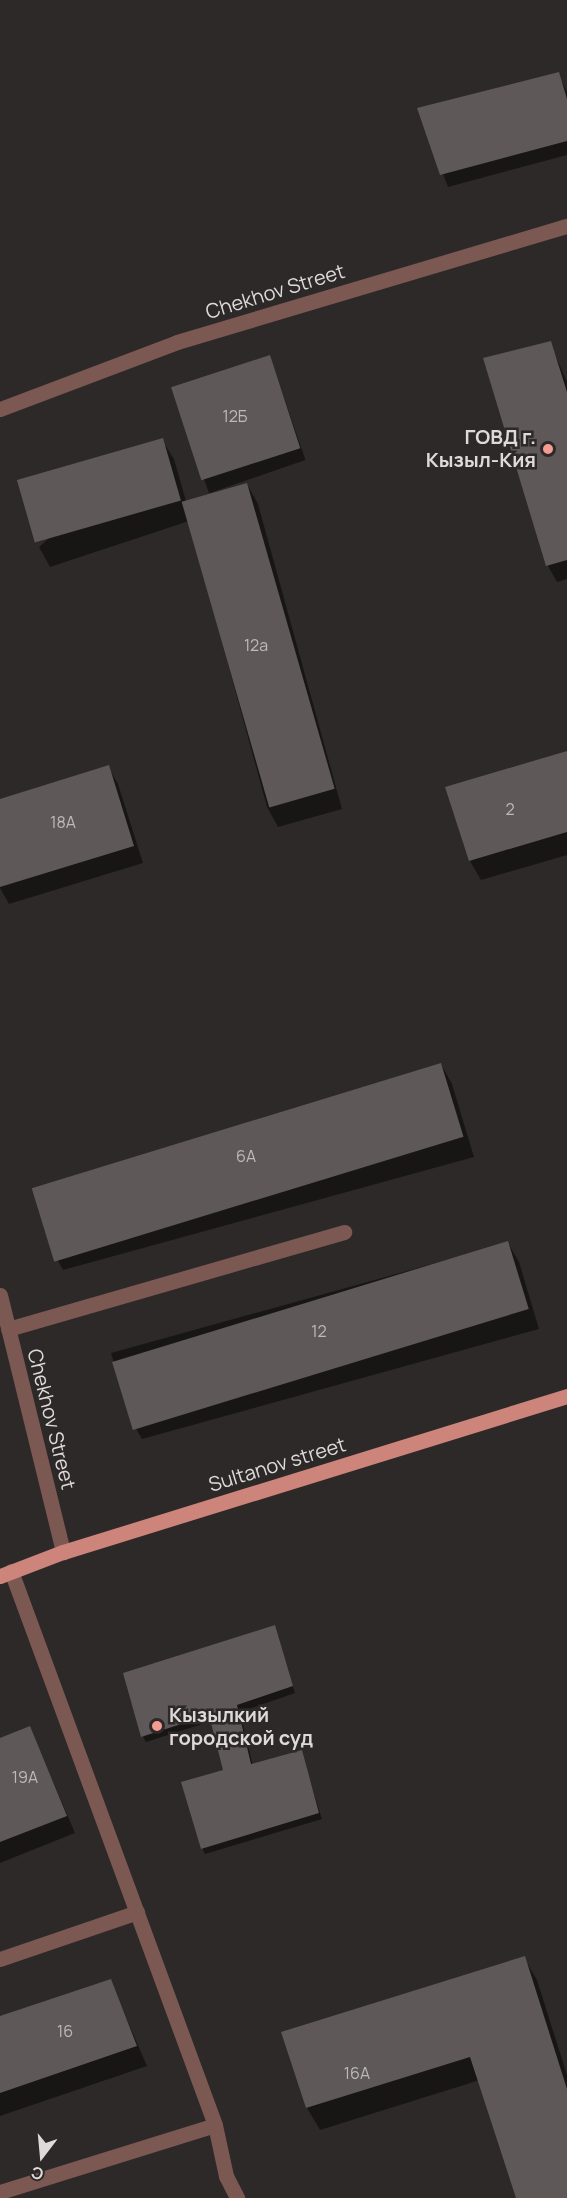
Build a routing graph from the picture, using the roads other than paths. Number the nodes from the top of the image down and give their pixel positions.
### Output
1 (567, 226) edge
2 (0, 409) edge
3 (344, 1232) dead end
4 (0, 1295) edge
5 (8, 1329) junction
6 (566, 1401) edge
7 (63, 1552) junction
8 (6, 1574) edge
9 (137, 1912) junction
10 (0, 1959) edge
11 (215, 2125) junction
12 (0, 2192) edge
13 (237, 2198) edge

1 - 2 street, Chekhov Street
3 - 5 street
4 - 5 street, Chekhov Street
5 - 7 street, Chekhov Street
6 - 7 main road, Sultanov street
7 - 8 main road, Sultanov street
8 - 9 street
9 - 10 street
9 - 11 street
11 - 12 street
11 - 13 street

